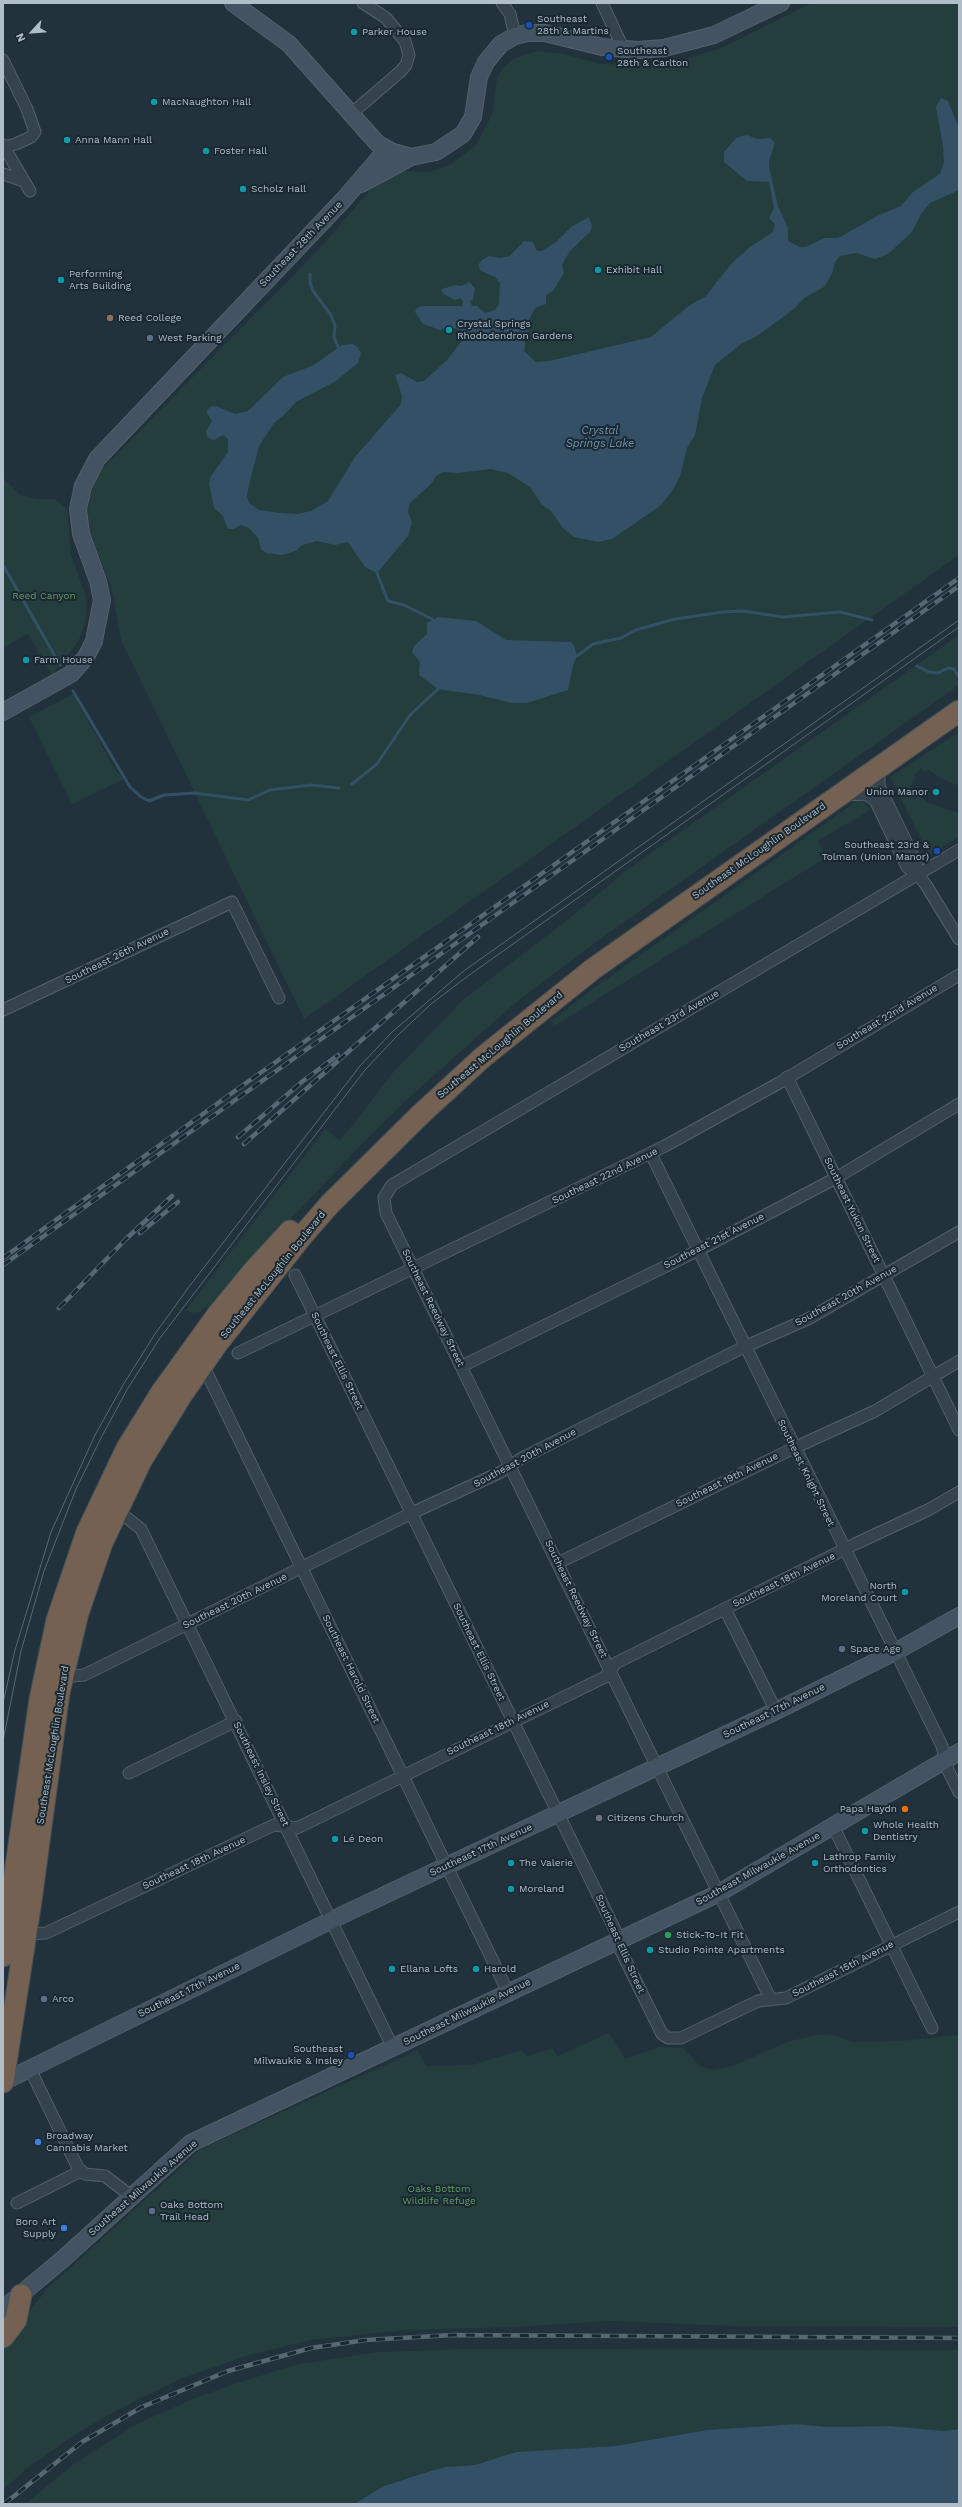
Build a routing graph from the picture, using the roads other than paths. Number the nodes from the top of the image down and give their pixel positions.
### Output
1 (233, 3) edge
2 (364, 3) edge
3 (502, 3) edge
4 (602, 3) edge
5 (781, 3) edge
6 (515, 36) junction
7 (624, 50) junction
8 (3, 60) edge
9 (350, 114) junction
10 (3, 146) edge
11 (387, 149) junction
12 (411, 158) junction
13 (3, 174) edge
14 (356, 186) junction
15 (959, 696) edge
16 (959, 710) edge
17 (3, 712) edge
18 (879, 768) junction
19 (839, 796) junction
20 (959, 850) edge
21 (918, 874) junction
22 (959, 939) edge
23 (959, 975) edge
24 (279, 998) dead end
25 (3, 1010) edge
26 (788, 1077) junction
27 (959, 1104) edge
28 (651, 1154) junction
29 (836, 1178) junction
30 (384, 1198) joint
31 (959, 1232) edge
32 (697, 1251) junction
33 (414, 1268) junction
34 (295, 1275) dead end
35 (884, 1276) junction
36 (315, 1316) junction
37 (194, 1346) junction
38 (744, 1347) junction
39 (238, 1353) dead end
40 (959, 1361) edge
41 (203, 1365) junction
42 (462, 1366) junction
43 (933, 1377) junction
44 (959, 1430) edge
45 (794, 1448) junction
46 (510, 1466) junction
47 (959, 1492) edge
48 (117, 1510) junction
49 (412, 1513) junction
50 (845, 1551) junction
51 (558, 1563) junction
52 (301, 1568) junction
53 (725, 1609) junction
54 (959, 1616) edge
55 (188, 1624) junction
56 (895, 1652) junction
57 (611, 1670) junction
58 (62, 1677) junction
59 (776, 1711) junction
60 (512, 1720) junction
61 (236, 1721) junction
62 (952, 1756) edge
63 (658, 1768) junction
64 (129, 1773) dead end
65 (403, 1774) junction
66 (959, 1792) edge
67 (558, 1813) junction
68 (833, 1826) junction
69 (287, 1827) junction
70 (447, 1865) junction
71 (719, 1893) junction
72 (959, 1912) edge
73 (332, 1920) junction
74 (26, 1934) junction
75 (618, 1940) junction
76 (891, 1945) junction
77 (3, 1956) edge
78 (508, 1992) junction
79 (771, 2000) junction
80 (932, 2028) dead end
81 (681, 2038) joint
82 (393, 2048) junction
83 (29, 2068) junction
84 (3, 2082) edge
85 (81, 2171) junction
86 (131, 2196) junction
87 (17, 2203) dead end
88 (21, 2295) junction
89 (3, 2309) edge
90 (3, 2336) edge

1 - 9 street
2 - 9 street
3 - 6 street
4 - 7 street
5 - 7 street
6 - 7 street
6 - 12 street
8 - 10 street
9 - 11 street
10 - 13 street
11 - 12 street
11 - 14 street, Southeast 28th Avenue
12 - 14 street
14 - 17 street, Southeast 28th Avenue
15 - 37 highway, Southeast McLoughlin Boulevard
16 - 18 highway, Southeast McLoughlin Boulevard
18 - 19 highway, Southeast McLoughlin Boulevard
18 - 21 street
19 - 21 street
19 - 41 highway, Southeast McLoughlin Boulevard
20 - 21 street, Southeast 23rd Avenue
21 - 22 street
21 - 30 street, Southeast 23rd Avenue
23 - 26 street, Southeast 22nd Avenue
24 - 25 street, Southeast 26th Avenue
26 - 28 street, Southeast 22nd Avenue
26 - 29 street, Southeast Yukon Street
27 - 29 street, Southeast 21st Avenue
28 - 32 street, Southeast Knight Street
28 - 33 street, Southeast 22nd Avenue
29 - 32 street, Southeast 21st Avenue
29 - 35 street, Southeast Yukon Street
30 - 33 street, Southeast Reedway Street
31 - 35 street, Southeast 20th Avenue
32 - 38 street, Southeast Knight Street
32 - 42 street, Southeast 21st Avenue
33 - 36 street, Southeast 22nd Avenue
33 - 42 street, Southeast Reedway Street
34 - 36 street, Southeast Ellis Street
35 - 38 street, Southeast 20th Avenue
35 - 43 street, Southeast Yukon Street
36 - 39 street, Southeast 22nd Avenue
36 - 49 street, Southeast Ellis Street
37 - 41 street, Southeast Harold Street
37 - 77 highway, Southeast McLoughlin Boulevard
38 - 45 street, Southeast Knight Street
38 - 46 street, Southeast 20th Avenue
40 - 43 street, Southeast 19th Avenue
41 - 48 highway, Southeast McLoughlin Boulevard
41 - 52 street, Southeast Harold Street
42 - 46 street, Southeast Reedway Street
43 - 44 street, Southeast Yukon Street
43 - 45 street, Southeast 19th Avenue
45 - 50 street, Southeast Knight Street
45 - 51 street, Southeast 19th Avenue
46 - 49 street, Southeast 20th Avenue
46 - 51 street, Southeast Reedway Street
47 - 50 street, Southeast 18th Avenue
48 - 55 street, Southeast Insley Street
48 - 58 highway, Southeast McLoughlin Boulevard
49 - 52 street, Southeast 20th Avenue
49 - 60 street, Southeast Ellis Street
50 - 53 street, Southeast 18th Avenue
50 - 56 street, Southeast Knight Street
51 - 57 street, Southeast Reedway Street
52 - 55 street, Southeast 20th Avenue
52 - 65 street, Southeast Harold Street
53 - 57 street, Southeast 18th Avenue
53 - 59 street
54 - 56 street, Southeast 17th Avenue
55 - 58 street, Southeast 20th Avenue
55 - 61 street, Southeast Insley Street
56 - 59 street, Southeast 17th Avenue
56 - 62 street, Southeast Knight Street
57 - 60 street, Southeast 18th Avenue
57 - 63 street, Southeast Reedway Street
58 - 74 highway, Southeast McLoughlin Boulevard
59 - 63 street, Southeast 17th Avenue
60 - 65 street, Southeast 18th Avenue
60 - 67 street, Southeast Ellis Street
61 - 64 street
61 - 69 street, Southeast Insley Street
62 - 66 street, Southeast Knight Street
62 - 68 street, Southeast Milwaukie Avenue
63 - 67 street, Southeast 17th Avenue
63 - 71 street, Southeast Reedway Street
65 - 69 street, Southeast 18th Avenue
65 - 70 street, Southeast Harold Street
67 - 70 street, Southeast 17th Avenue
67 - 75 street, Southeast Ellis Street
68 - 71 street, Southeast Milwaukie Avenue
68 - 76 street
69 - 73 street, Southeast Insley Street
69 - 74 street, Southeast 18th Avenue
70 - 73 street, Southeast 17th Avenue
70 - 78 street, Southeast Harold Street
71 - 75 street, Southeast Milwaukie Avenue
71 - 79 street, Southeast Reedway Street
72 - 76 street, Southeast 15th Avenue
73 - 82 street, Southeast Insley Street
73 - 83 street, Southeast 17th Avenue
74 - 84 highway, Southeast McLoughlin Boulevard
75 - 78 street, Southeast Milwaukie Avenue
75 - 81 street, Southeast Ellis Street
76 - 79 street, Southeast 15th Avenue
76 - 80 street
78 - 82 street, Southeast Milwaukie Avenue
79 - 81 street, Southeast 15th Avenue
82 - 86 street, Southeast Milwaukie Avenue
83 - 84 street, Southeast 17th Avenue
83 - 85 street
85 - 86 street
85 - 87 street
86 - 88 street, Southeast Milwaukie Avenue
88 - 89 street, Southeast Milwaukie Avenue
88 - 90 highway

